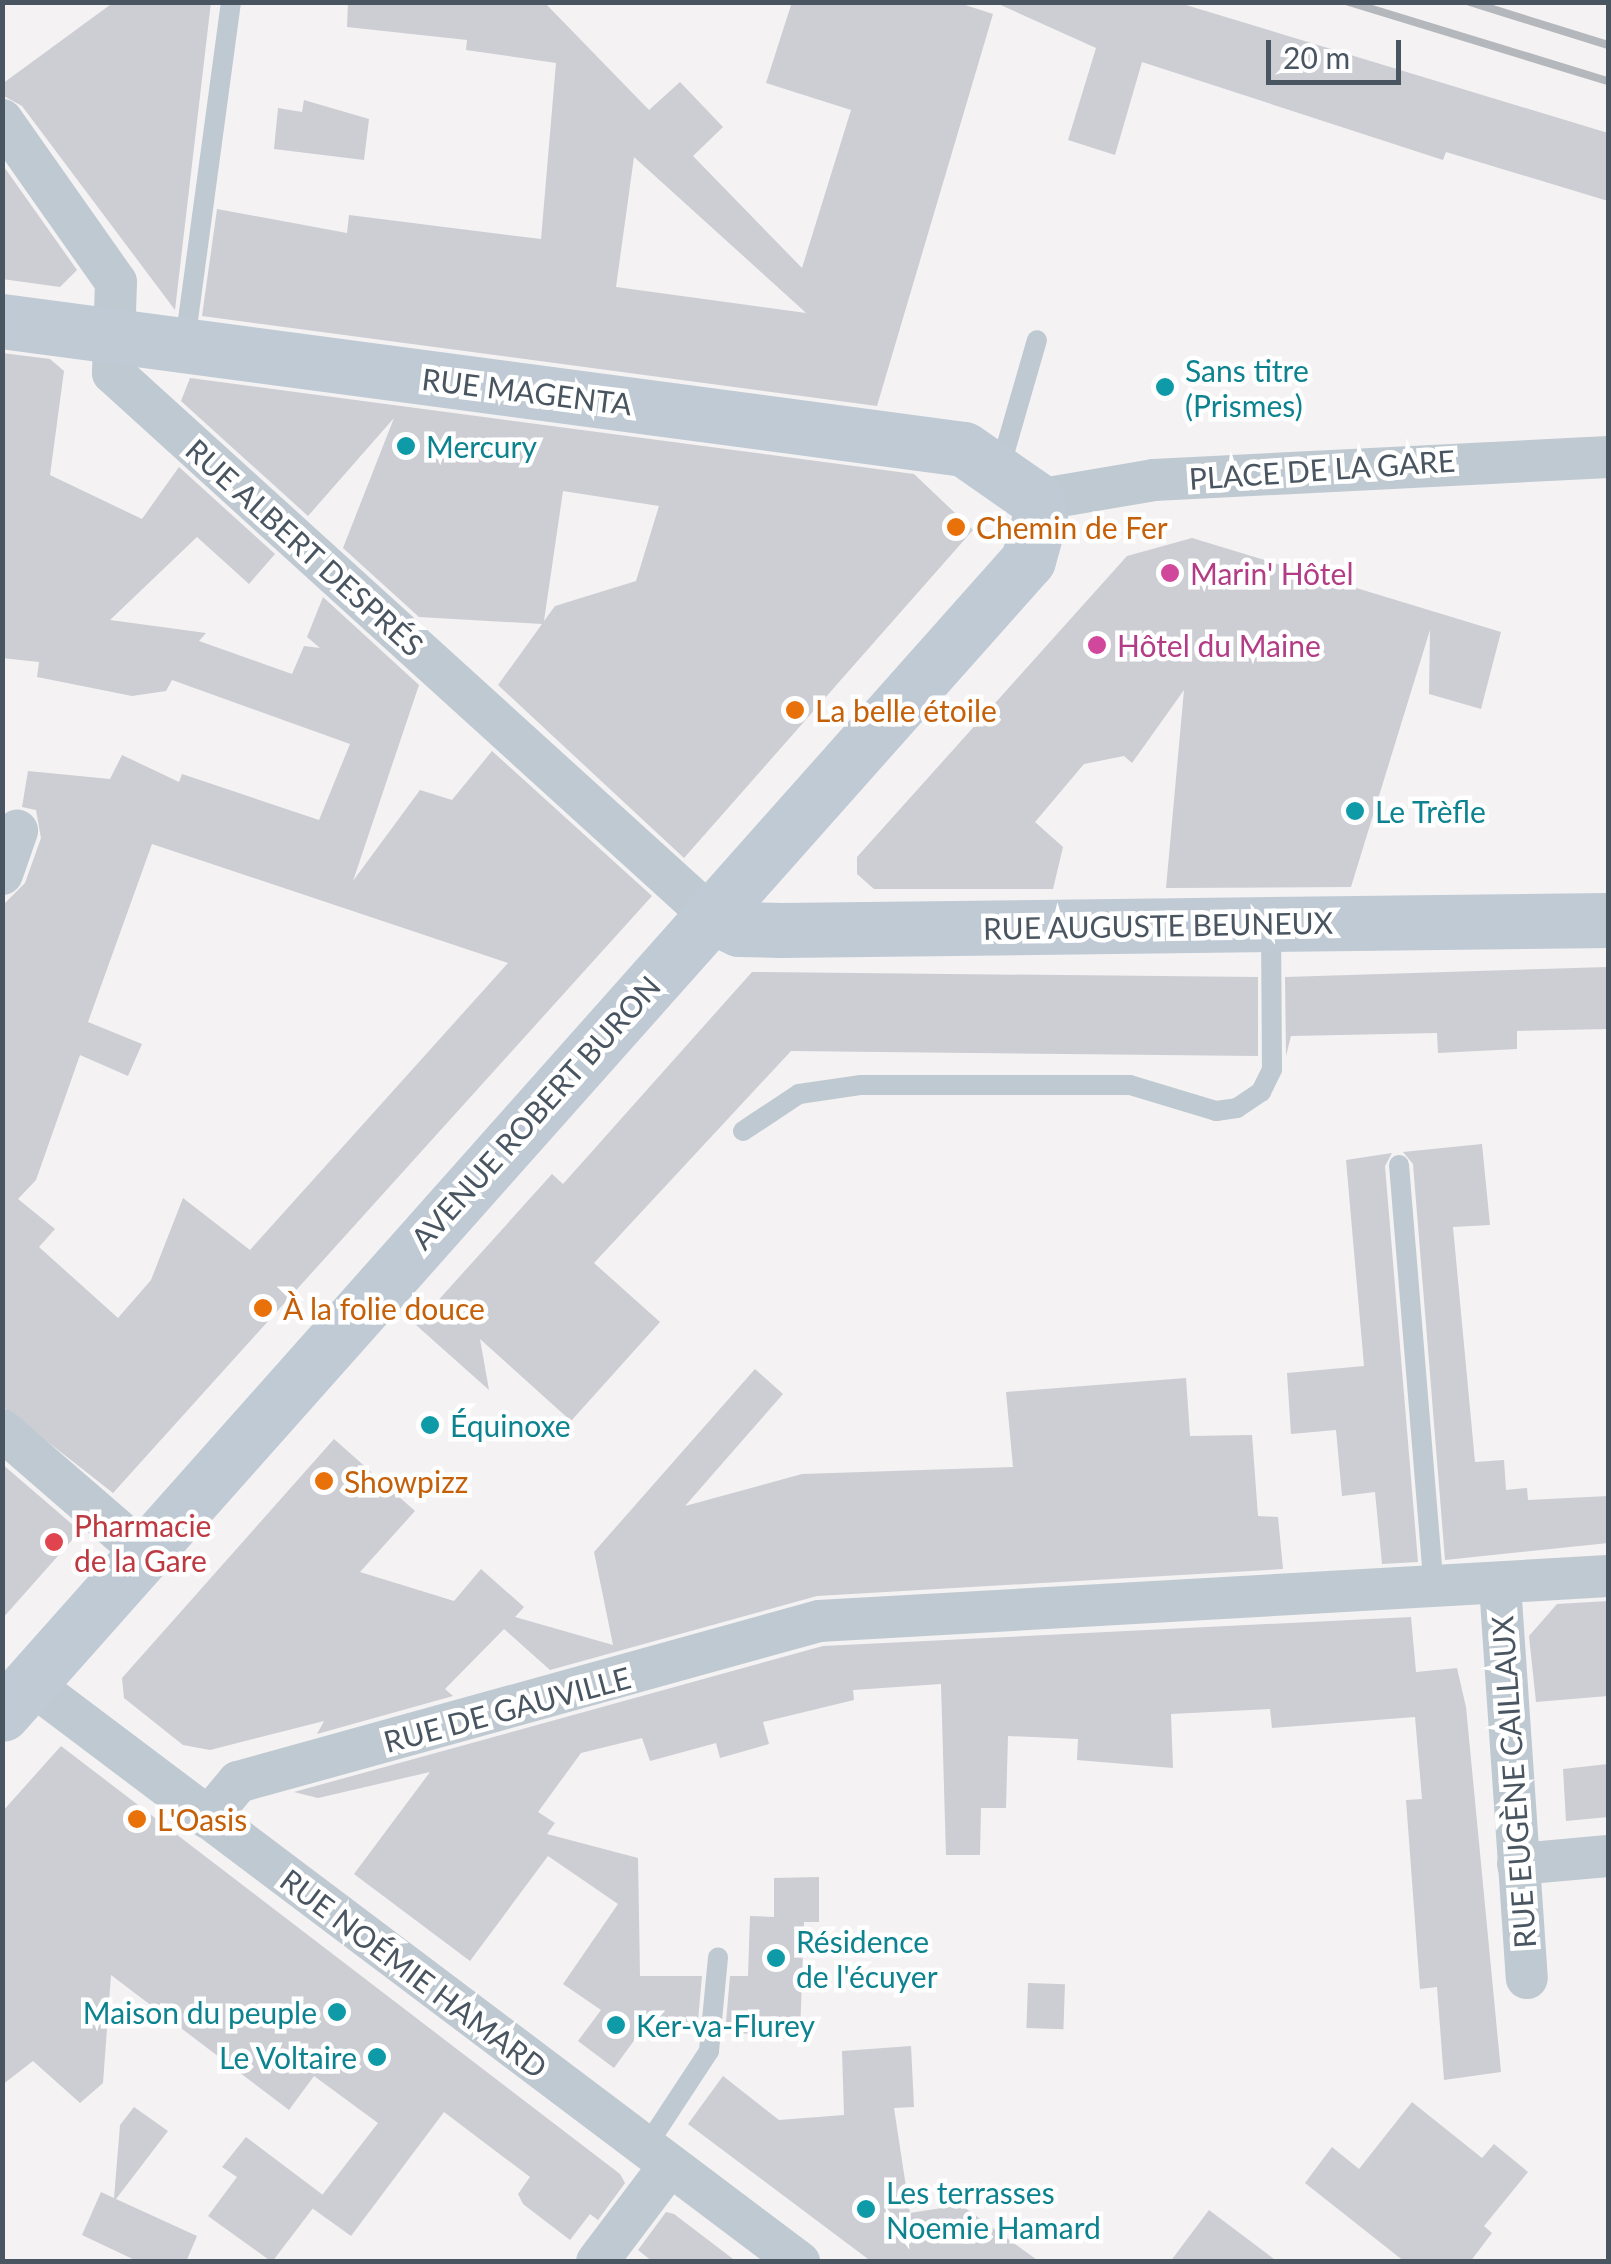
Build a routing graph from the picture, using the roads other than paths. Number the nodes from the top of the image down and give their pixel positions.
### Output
1 (231, 2) edge
2 (2, 120) edge
3 (2, 321) edge
4 (110, 339) junction
5 (1036, 340) dead end
6 (184, 348) junction
7 (1608, 457) edge
8 (1018, 484) junction
9 (17, 831) dead end
10 (2, 874) edge
11 (711, 916) junction
12 (1608, 920) edge
13 (1271, 923) junction
14 (743, 1132) dead end
15 (1399, 1165) dead end
16 (2, 1430) edge
17 (143, 1552) junction
18 (1608, 1576) edge
19 (1500, 1585) junction
20 (1434, 1590) junction
21 (16, 1698) edge
22 (208, 1818) junction
23 (1608, 1856) edge
24 (1518, 1864) junction
25 (718, 1957) dead end
26 (1526, 1978) dead end
27 (658, 2156) junction
28 (597, 2262) edge
29 (799, 2262) edge

1 - 6 lane
2 - 4 street, RUE ALBERT DESPRÉS
3 - 4 main road, RUE MAGENTA
4 - 6 main road, RUE MAGENTA
4 - 11 street, RUE ALBERT DESPRÉS
5 - 8 lane
6 - 8 main road, RUE MAGENTA
7 - 8 street, PLACE DE LA GARE
8 - 11 main road, AVENUE ROBERT BURON
9 - 10 street
11 - 13 main road, RUE AUGUSTE BEUNEUX
11 - 17 main road, AVENUE ROBERT BURON
12 - 13 main road, RUE AUGUSTE BEUNEUX
13 - 14 lane
15 - 20 lane
16 - 17 street
17 - 21 main road, AVENUE ROBERT BURON
18 - 19 street, RUE DE GAUVILLE
19 - 20 street, RUE DE GAUVILLE
19 - 24 street, RUE EUGÈNE CAILLAUX
20 - 22 street, RUE DE GAUVILLE
21 - 22 street, RUE NOÉMIE HAMARD
22 - 27 street, RUE NOÉMIE HAMARD
23 - 24 street
24 - 26 street, RUE EUGÈNE CAILLAUX
25 - 27 lane
27 - 28 street
27 - 29 street, RUE NOÉMIE HAMARD

